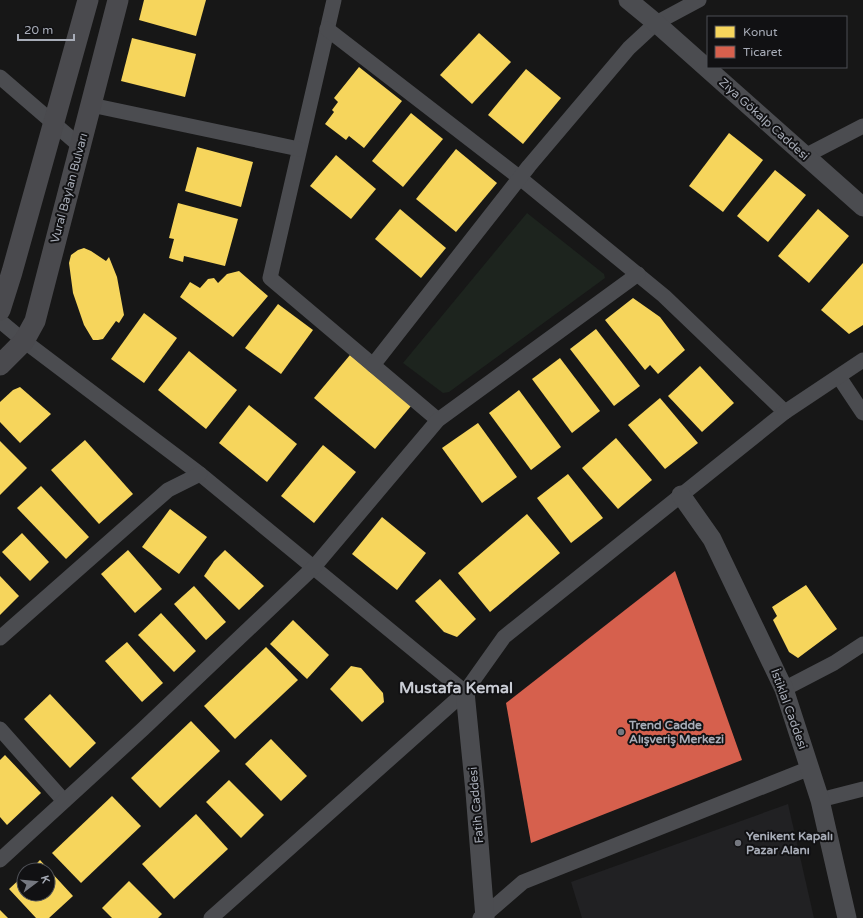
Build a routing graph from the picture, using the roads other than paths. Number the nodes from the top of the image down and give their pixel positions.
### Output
1 (88, 0) edge
2 (118, 0) edge
3 (334, 0) edge
4 (628, 0) edge
5 (699, 0) edge
6 (656, 23) junction
7 (327, 29) junction
8 (0, 78) edge
9 (91, 105) junction
10 (53, 123) junction
11 (863, 126) edge
12 (80, 146) junction
13 (299, 149) junction
14 (805, 156) junction
15 (520, 178) junction
16 (863, 207) edge
17 (638, 274) junction
18 (0, 310) edge
19 (0, 321) edge
20 (24, 341) junction
21 (863, 360) edge
22 (0, 365) edge
23 (373, 365) junction
24 (838, 377) junction
25 (784, 412) junction
26 (863, 413) edge
27 (438, 420) junction
28 (200, 474) junction
29 (681, 495) junction
30 (314, 567) junction
31 (0, 638) edge
32 (863, 644) edge
33 (784, 689) junction
34 (465, 692) junction
35 (0, 729) edge
36 (810, 768) junction
37 (863, 789) edge
38 (820, 800) junction
39 (64, 801) junction
40 (0, 860) edge
41 (483, 917) edge
42 (211, 918) edge
43 (847, 918) edge

1 - 10 main road
2 - 9 main road, Vural Baylan Bulvarı
3 - 7 street
4 - 6 street, Ziya Gökalp Caddesi
5 - 6 street
6 - 14 street, Ziya Gökalp Caddesi
6 - 15 street
7 - 13 street
7 - 15 street
8 - 10 street
9 - 12 main road, Vural Baylan Bulvarı
9 - 13 street
10 - 12 street
10 - 18 main road
11 - 14 street
12 - 20 main road, Vural Baylan Bulvarı
13 - 23 street
14 - 16 street, Ziya Gökalp Caddesi
15 - 17 street
15 - 23 street
17 - 25 street
17 - 27 street
19 - 20 street
20 - 22 main road, Vural Baylan Bulvarı
20 - 28 street
21 - 24 street
23 - 27 street
24 - 25 street
24 - 26 street
25 - 29 street
27 - 30 street
28 - 30 street
28 - 31 street
29 - 33 street, İstiklal Caddesi
29 - 34 street
30 - 34 street
30 - 39 street
32 - 33 street
33 - 36 street, İstiklal Caddesi
34 - 41 street, Fatih Caddesi
34 - 42 street
35 - 39 street
36 - 38 street, İstiklal Caddesi
36 - 41 street
37 - 38 street
38 - 43 street, İstiklal Caddesi
39 - 40 street

